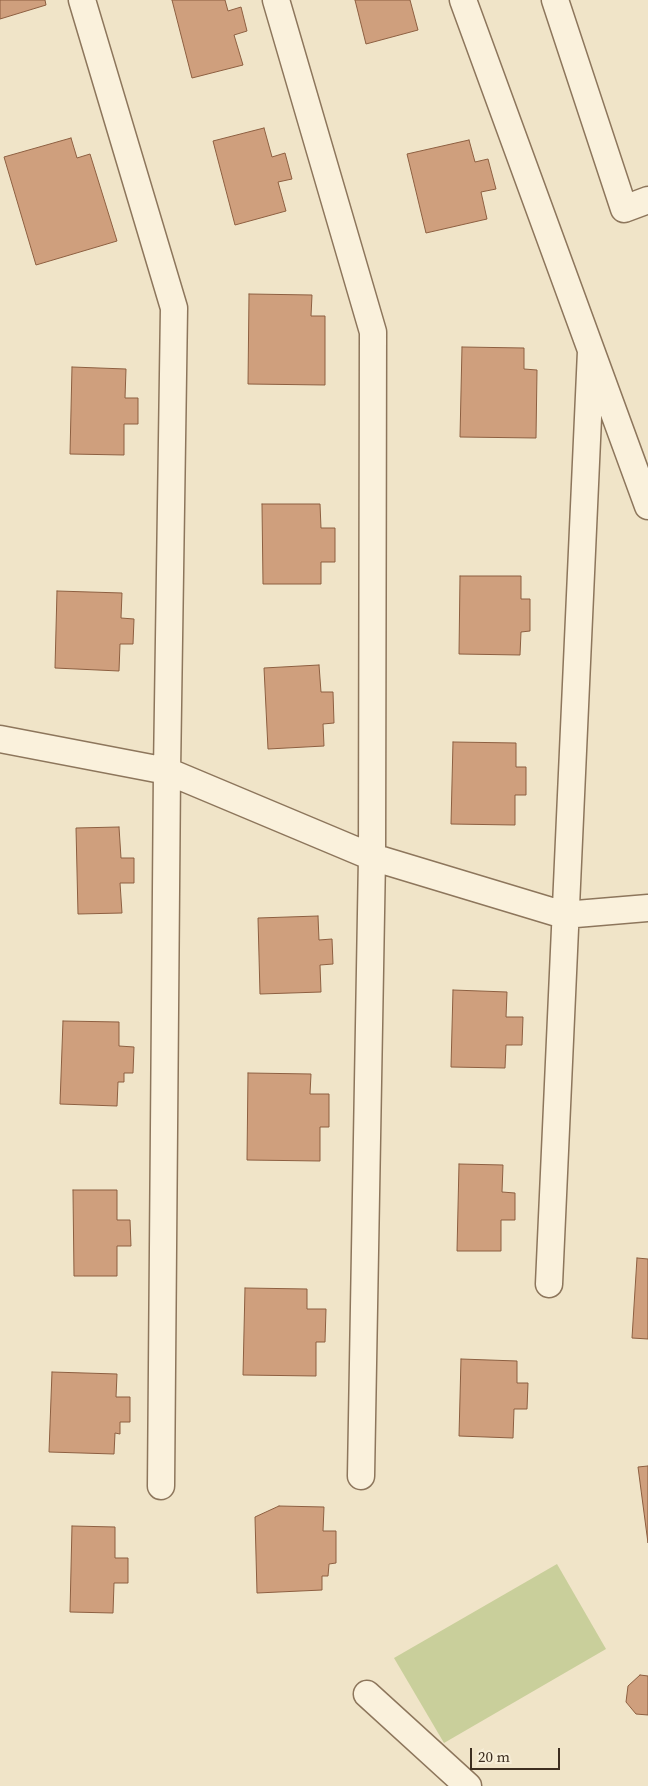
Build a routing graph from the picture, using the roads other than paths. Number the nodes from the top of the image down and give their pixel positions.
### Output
1 (82, 0) edge
2 (276, 0) edge
3 (463, 0) edge
4 (555, 0) edge
5 (648, 200) edge
6 (590, 351) junction
7 (648, 506) edge
8 (0, 739) edge
9 (167, 772) junction
10 (372, 857) junction
11 (648, 908) edge
12 (564, 915) junction
13 (549, 1284) dead end
14 (360, 1476) dead end
15 (161, 1486) dead end
16 (367, 1694) dead end
17 (468, 1786) edge

1 - 9 street
2 - 10 street
3 - 6 street
4 - 5 street
6 - 7 street
6 - 12 street
8 - 9 street
9 - 10 street
9 - 15 street
10 - 12 street
10 - 14 street
11 - 12 street
12 - 13 street
16 - 17 street

